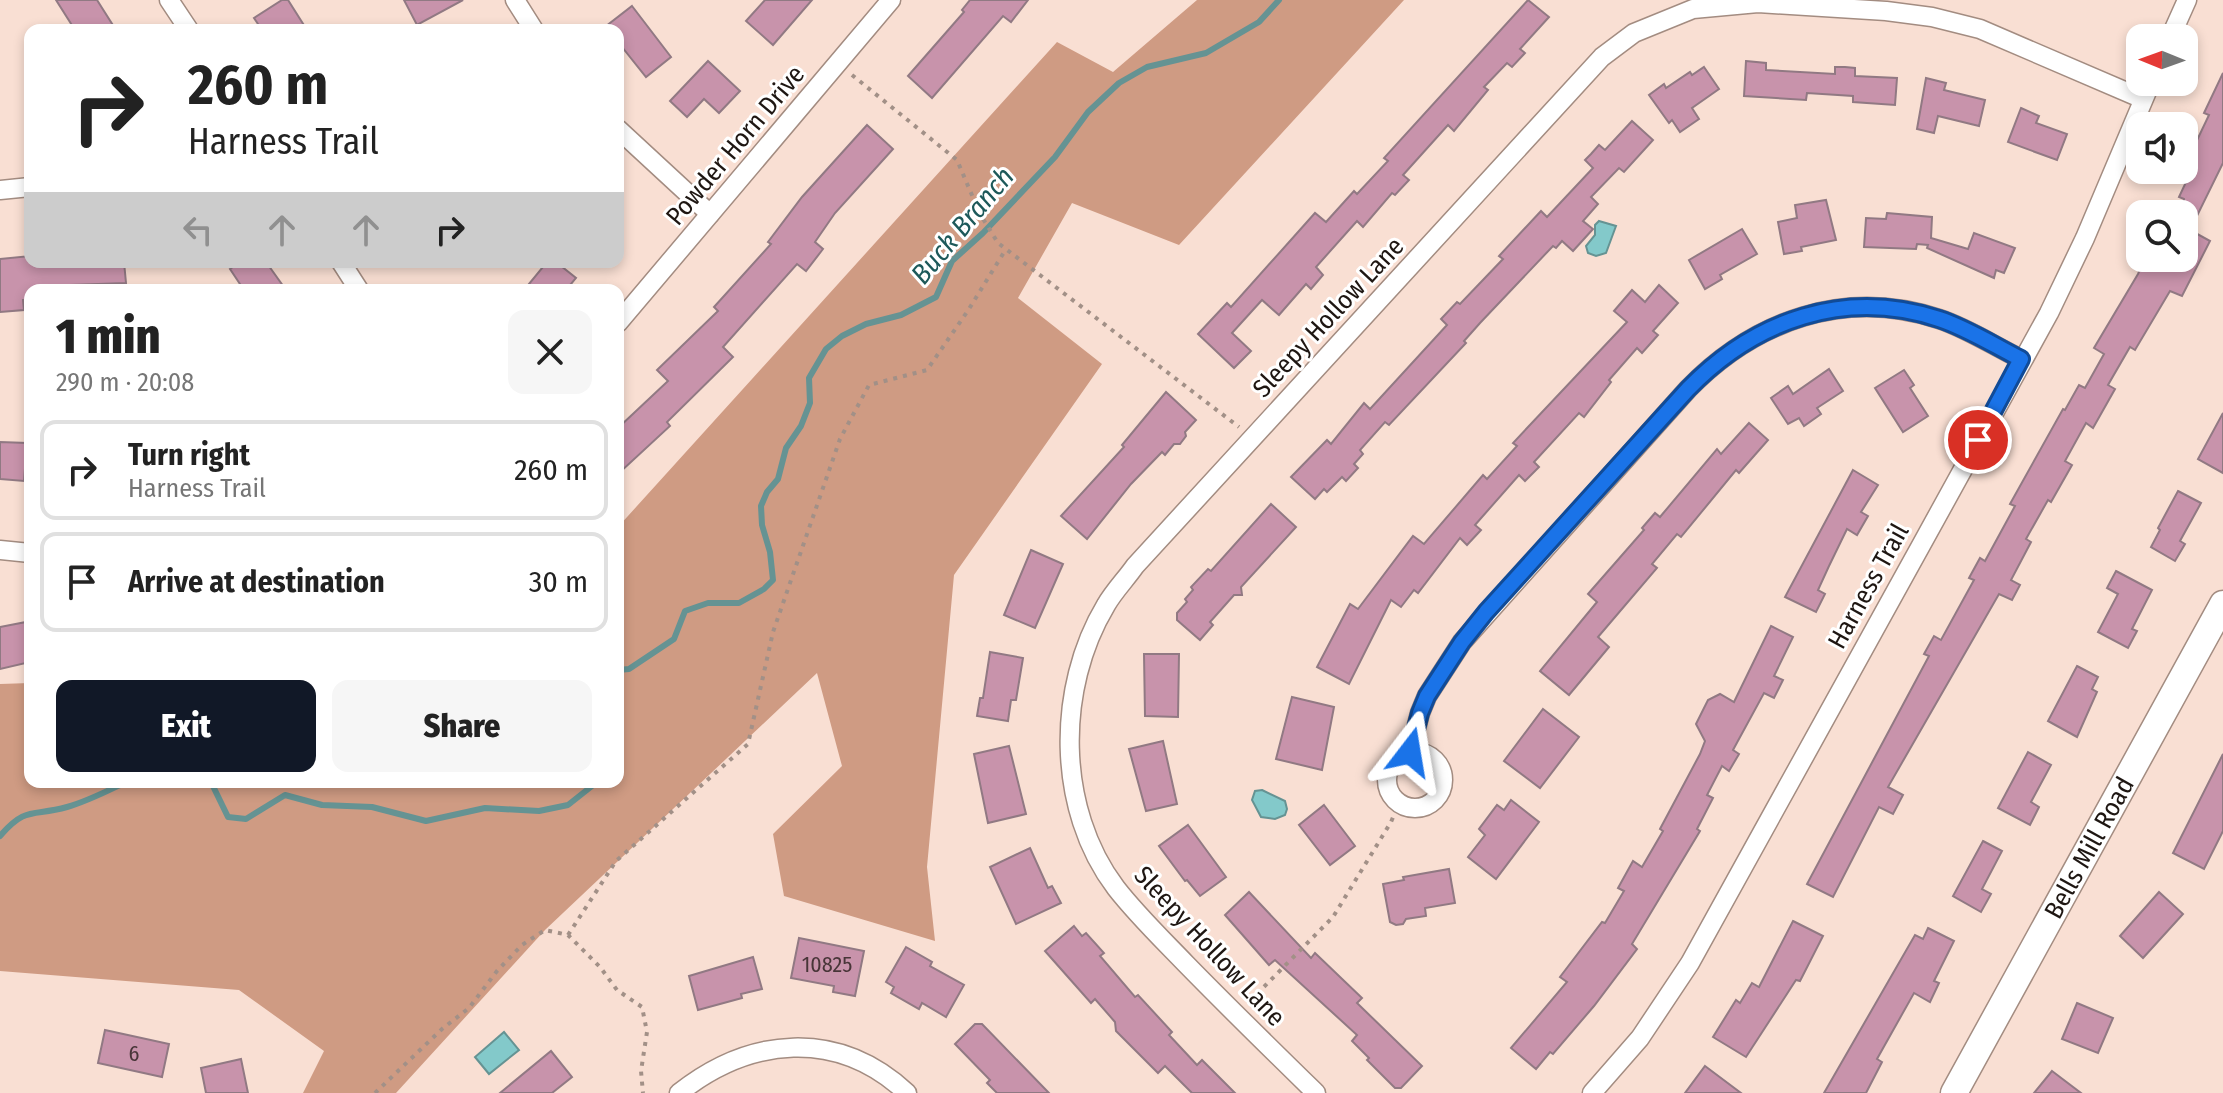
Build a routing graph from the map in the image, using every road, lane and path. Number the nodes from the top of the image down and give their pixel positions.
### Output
1 (169, 0) edge
2 (515, 0) edge
3 (891, 0) edge
4 (2187, 0) edge
5 (185, 24) edge
6 (530, 24) edge
7 (2176, 24) edge
8 (838, 63) junction
9 (2126, 82) edge
10 (2144, 96) edge
11 (624, 135) edge
12 (24, 188) edge
13 (0, 190) edge
14 (710, 214) junction
15 (1006, 249) junction
16 (624, 316) edge
17 (2021, 359) junction
18 (1250, 437) junction
19 (0, 550) edge
20 (24, 552) edge
21 (2223, 604) edge
22 (1410, 752) junction
23 (1399, 803) junction
24 (568, 935) junction
25 (1236, 1015) junction
26 (375, 1093) edge
27 (643, 1093) edge
28 (679, 1093) edge
29 (907, 1093) edge
30 (1316, 1093) edge
31 (1592, 1093) edge
32 (1954, 1093) edge

1 - 5 street
2 - 6 street
3 - 8 street, Powder Horn Drive
4 - 7 street
8 - 14 street, Powder Horn Drive
8 - 15 path
9 - 18 street, Sleepy Hollow Lane
10 - 17 street, Harness Trail
11 - 14 street
12 - 13 street
14 - 16 street, Powder Horn Drive
15 - 18 path
15 - 24 path
17 - 22 street
17 - 31 street, Harness Trail
18 - 25 street, Sleepy Hollow Lane
19 - 20 street
21 - 32 street, Bells Mill Road
22 - 23 street
22 - 23 street
23 - 25 path
24 - 26 path
24 - 27 path
25 - 30 street, Sleepy Hollow Lane
28 - 29 street

